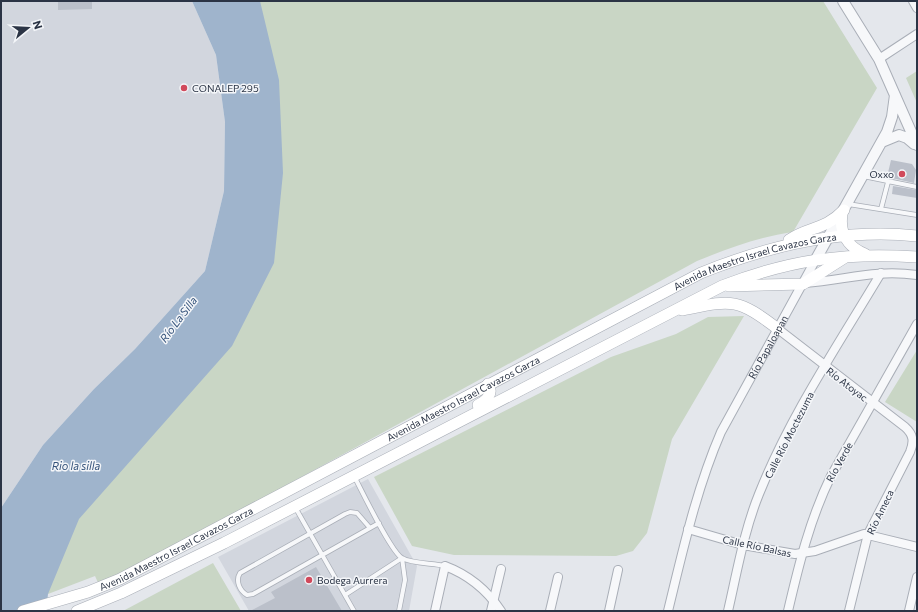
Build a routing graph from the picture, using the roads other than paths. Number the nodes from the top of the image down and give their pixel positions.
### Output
1 (843, 1) edge
2 (913, 1) edge
3 (917, 8) edge
4 (917, 34) edge
5 (879, 59) junction
6 (895, 95) junction
7 (882, 142) junction
8 (917, 146) edge
9 (863, 176) junction
10 (888, 182) junction
11 (917, 188) edge
12 (882, 209) junction
13 (844, 210) junction
14 (917, 214) edge
15 (844, 235) junction
16 (828, 236) junction
17 (917, 236) edge
18 (782, 246) junction
19 (865, 254) junction
20 (850, 255) junction
21 (917, 256) edge
22 (816, 259) junction
23 (881, 273) junction
24 (917, 275) edge
25 (802, 284) junction
26 (722, 286) junction
27 (668, 313) junction
28 (917, 324) edge
29 (778, 329) junction
30 (825, 367) junction
31 (488, 384) junction
32 (873, 403) junction
33 (464, 418) junction
34 (913, 440) joint
35 (354, 476) junction
36 (295, 506) junction
37 (379, 523) junction
38 (370, 528) junction
39 (688, 529) junction
40 (207, 532) junction
41 (310, 533) junction
42 (868, 534) junction
43 (743, 545) junction
44 (917, 547) edge
45 (322, 554) junction
46 (801, 554) junction
47 (194, 558) junction
48 (402, 558) junction
49 (445, 566) junction
50 (501, 569) dead end
51 (618, 570) dead end
52 (558, 577) dead end
53 (917, 578) edge
54 (345, 595) junction
55 (493, 600) junction
56 (23, 611) edge
57 (77, 611) edge
58 (354, 611) edge
59 (399, 611) edge
60 (435, 611) edge
61 (491, 611) edge
62 (501, 611) edge
63 (550, 611) edge
64 (609, 611) edge
65 (668, 611) edge
66 (728, 611) edge
67 (788, 611) edge
68 (849, 611) edge
69 (909, 611) edge

1 - 5 street
2 - 3 street
4 - 5 street
5 - 6 street
6 - 7 street, Río Papaloapan
6 - 8 street
7 - 8 street
7 - 9 street, Río Papaloapan
9 - 10 lane
9 - 13 street, Río Papaloapan
10 - 11 lane
10 - 12 lane
12 - 13 lane
12 - 14 lane
13 - 15 main road
13 - 16 street, Río Papaloapan
13 - 18 main road
15 - 16 main road, Avenida Maestro Israel Cavazos Garza
15 - 17 main road, Avenida Maestro Israel Cavazos Garza
15 - 19 main road
16 - 18 main road, Avenida Maestro Israel Cavazos Garza
16 - 22 street, Río Papaloapan
18 - 31 main road, Avenida Maestro Israel Cavazos Garza
19 - 20 main road, Avenida Maestro Israel Cavazos Garza
19 - 21 main road, Avenida Maestro Israel Cavazos Garza
20 - 22 main road, Avenida Maestro Israel Cavazos Garza
20 - 25 main road
22 - 25 street, Río Papaloapan
22 - 26 main road, Avenida Maestro Israel Cavazos Garza
23 - 24 street
23 - 25 street
23 - 30 street, Calle Río Moctezuma
25 - 26 main road
25 - 29 street, Río Papaloapan
26 - 27 main road, Avenida Maestro Israel Cavazos Garza
27 - 29 main road
27 - 33 main road, Avenida Maestro Israel Cavazos Garza
28 - 32 street, Río Verde
29 - 30 street, Río Atoyac
29 - 39 street, Río Papaloapan
30 - 32 street, Río Atoyac
30 - 43 street, Calle Río Moctezuma
31 - 33 main road
31 - 40 main road, Avenida Maestro Israel Cavazos Garza
32 - 34 street, Río Atoyac
32 - 46 street, Río Verde
33 - 35 main road, Avenida Maestro Israel Cavazos Garza
34 - 42 street, Río Ameca
35 - 36 main road, Avenida Maestro Israel Cavazos Garza
35 - 37 lane
36 - 41 lane
36 - 47 main road, Avenida Maestro Israel Cavazos Garza
37 - 38 lane
37 - 48 lane
38 - 41 lane
38 - 45 lane
39 - 43 street, Calle Río Balsas
39 - 65 street, Río Papaloapan
40 - 47 main road
40 - 56 main road, Avenida Maestro Israel Cavazos Garza
41 - 45 lane
41 - 45 lane
42 - 44 street, Calle Río Balsas
42 - 46 street, Calle Río Balsas
42 - 68 street, Río Ameca
43 - 46 street, Calle Río Balsas
43 - 66 street, Calle Río Moctezuma
45 - 54 lane
46 - 67 street, Río Verde
47 - 57 main road, Avenida Maestro Israel Cavazos Garza
48 - 49 lane
48 - 54 lane
48 - 59 lane
49 - 55 street
49 - 60 street
50 - 55 street
51 - 64 street
52 - 63 street
53 - 69 street
54 - 58 lane
55 - 61 street
55 - 62 street

